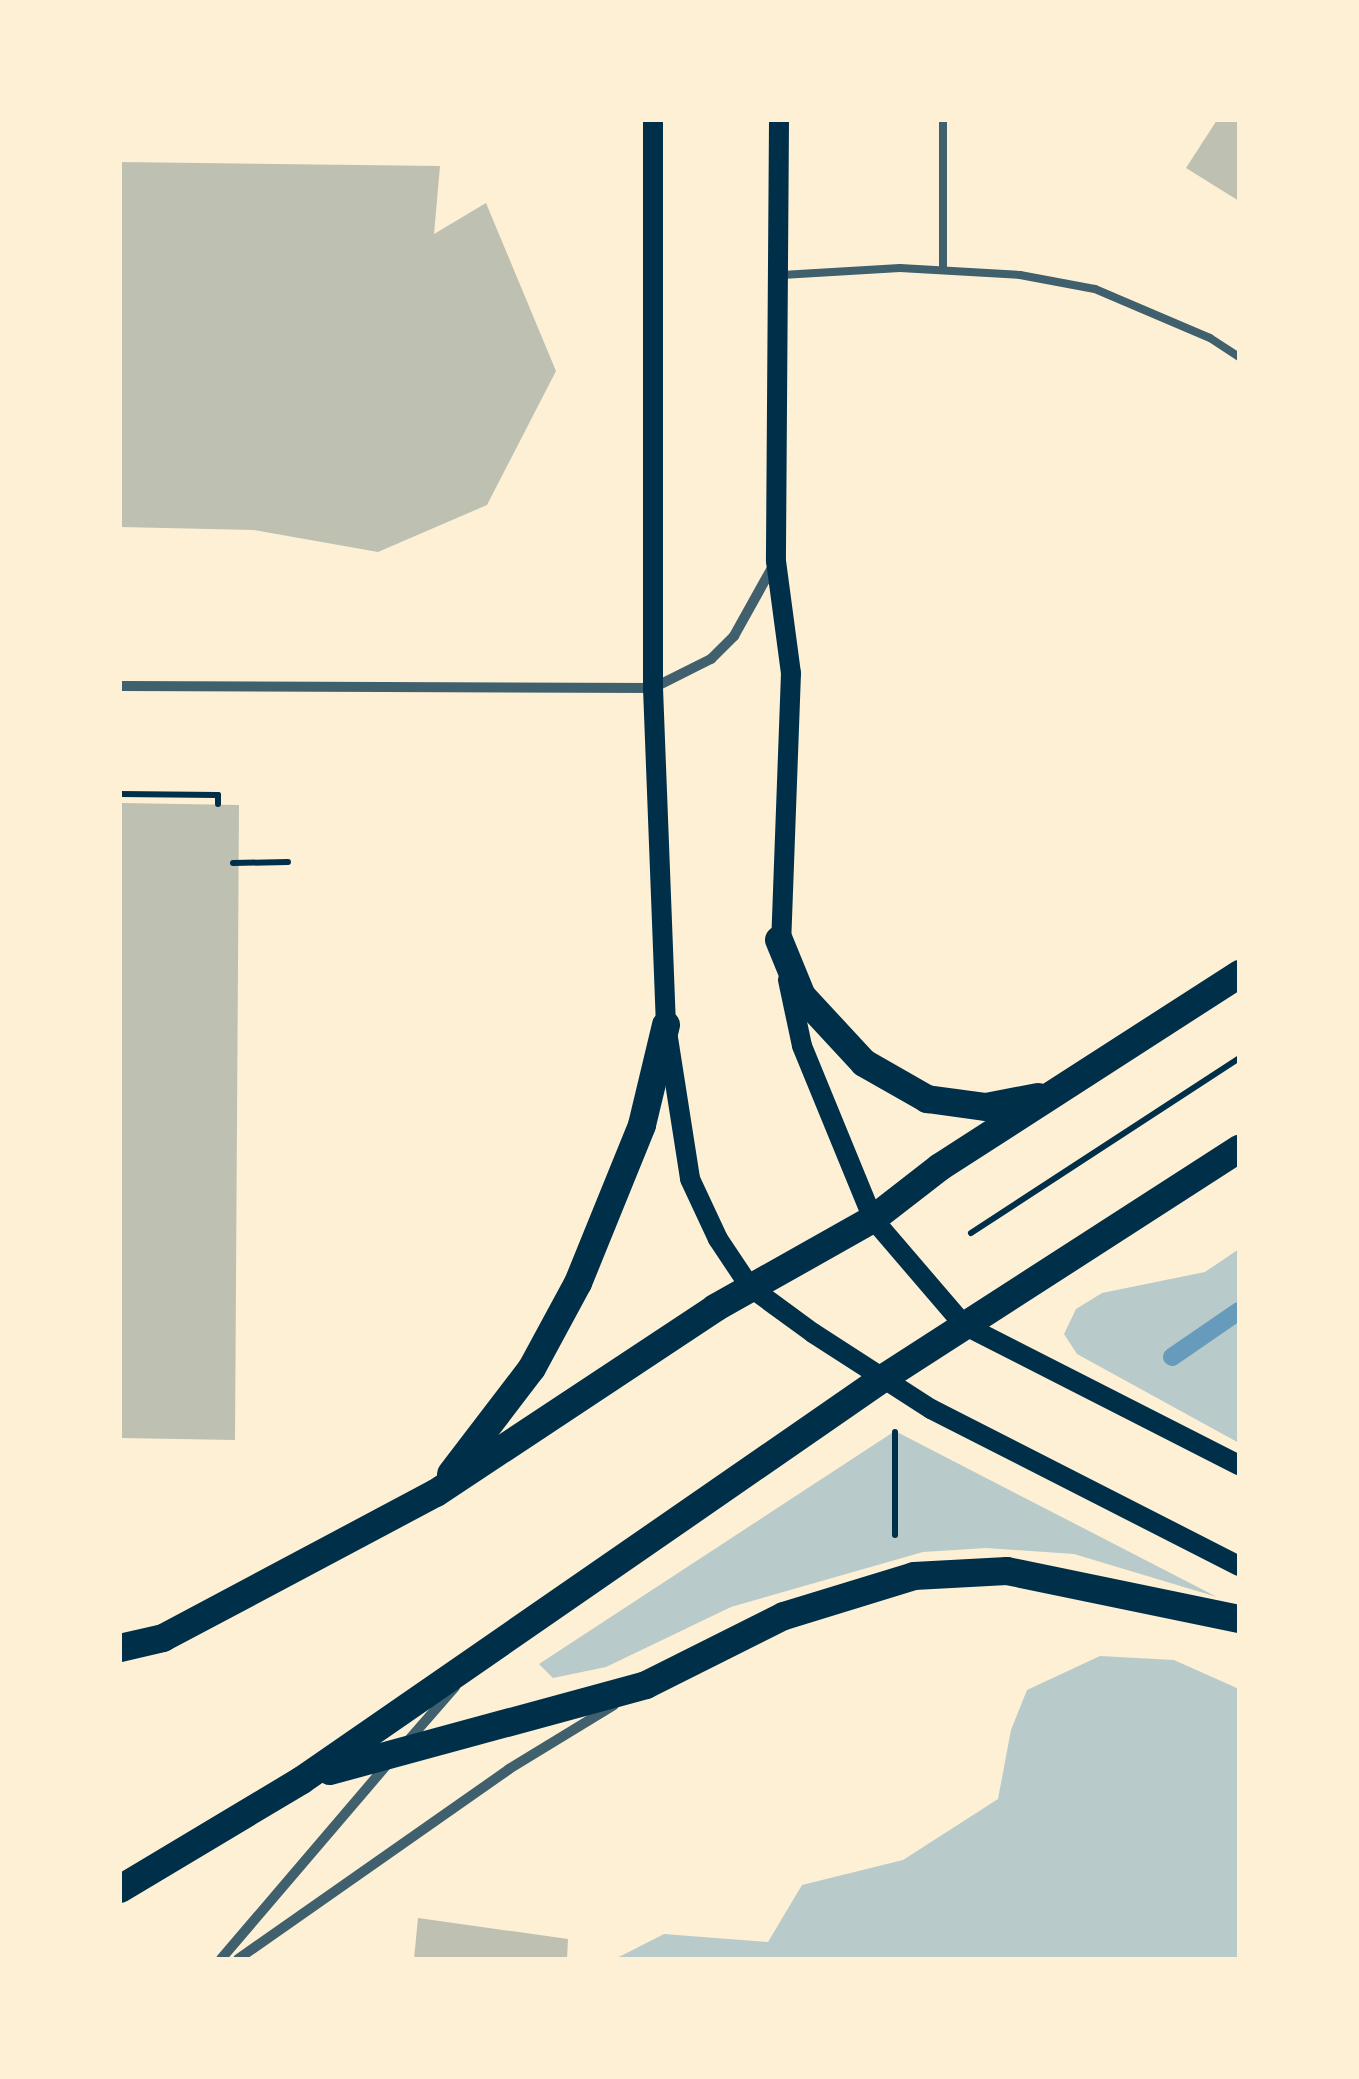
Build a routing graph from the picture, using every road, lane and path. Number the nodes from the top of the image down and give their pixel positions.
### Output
1 (652, 120) edge
2 (779, 120) edge
3 (943, 120) edge
4 (943, 268) junction
5 (782, 275) junction
6 (1239, 357) edge
7 (776, 561) junction
8 (120, 686) edge
9 (653, 688) junction
10 (120, 794) edge
11 (218, 804) dead end
12 (233, 862) dead end
13 (288, 862) dead end
14 (779, 940) junction
15 (1239, 974) edge
16 (666, 1025) junction
17 (1239, 1058) edge
18 (1054, 1094) junction
19 (1239, 1149) edge
20 (872, 1219) junction
21 (972, 1233) dead end
22 (750, 1286) junction
23 (964, 1325) junction
24 (882, 1380) junction
25 (894, 1431) dead end
26 (1239, 1465) edge
27 (436, 1493) junction
28 (1239, 1566) edge
29 (895, 1582) junction
30 (1239, 1619) edge
31 (497, 1641) junction
32 (120, 1648) edge
33 (646, 1685) junction
34 (404, 1746) junction
35 (302, 1780) junction
36 (120, 1889) edge
37 (221, 1959) edge
38 (238, 1959) edge

1 - 9 main road
2 - 5 main road
3 - 4 lane
4 - 5 lane
4 - 6 lane
5 - 7 main road
7 - 9 street
7 - 14 main road
8 - 9 street
9 - 16 main road
10 - 11 path
12 - 13 path
14 - 18 highway
14 - 20 main road
15 - 18 highway
16 - 22 main road
16 - 27 highway
17 - 21 path
18 - 20 highway
19 - 23 highway
20 - 22 highway
20 - 23 main road
22 - 24 main road
22 - 27 highway
23 - 24 highway
23 - 26 main road
24 - 28 main road
24 - 31 highway
25 - 29 path
27 - 32 highway
29 - 30 highway
29 - 33 highway
31 - 34 street
31 - 35 highway
33 - 34 highway
33 - 38 street
34 - 35 highway
34 - 37 street
35 - 36 highway

